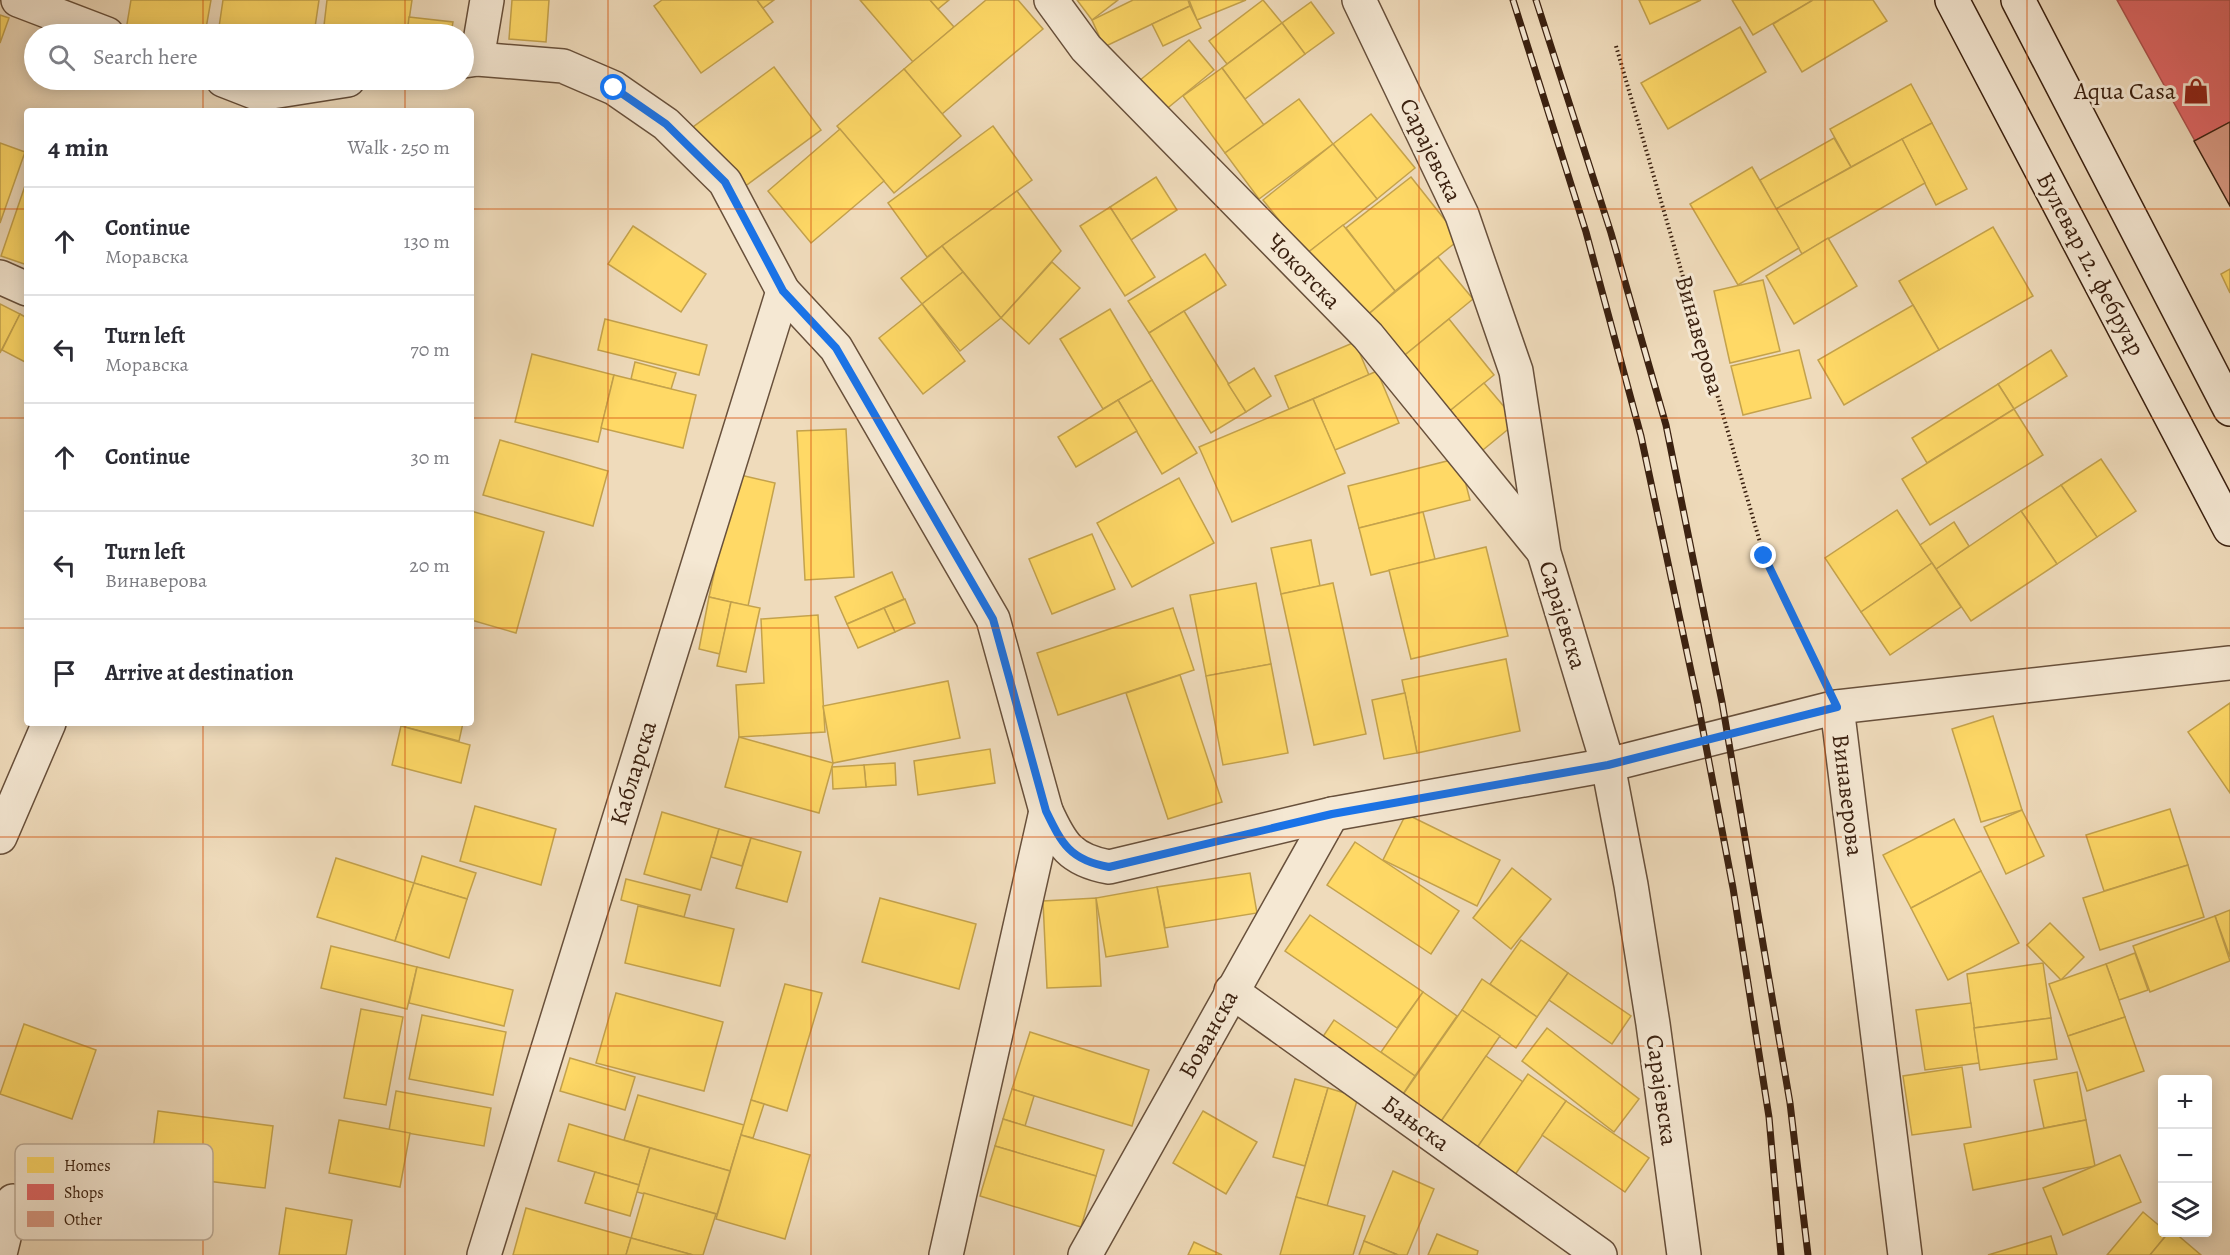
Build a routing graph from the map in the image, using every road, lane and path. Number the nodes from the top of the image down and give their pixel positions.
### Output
1 (18, 0) edge
2 (487, 0) edge
3 (1051, 0) edge
4 (1359, 0) edge
5 (1952, 0) edge
6 (2018, 0) edge
7 (56, 7) edge
8 (88, 24) edge
9 (474, 46) edge
10 (1616, 46) dead end
11 (474, 60) edge
12 (238, 90) edge
13 (306, 90) edge
14 (255, 102) edge
15 (0, 277) edge
16 (24, 288) edge
17 (783, 291) junction
18 (2230, 409) edge
19 (2230, 529) edge
20 (1544, 553) junction
21 (2230, 663) edge
22 (1837, 707) junction
23 (47, 726) edge
24 (1608, 765) junction
25 (1046, 811) junction
26 (1332, 814) junction
27 (0, 837) edge
28 (1231, 991) junction
29 (13, 1202) dead end
30 (0, 1254) edge
31 (484, 1255) edge
32 (946, 1255) edge
33 (1085, 1255) edge
34 (1600, 1255) edge
35 (1684, 1255) edge
36 (1905, 1255) edge

1 - 7 street
2 - 9 street
3 - 20 street, Чокотска
4 - 20 street, Сарајевска
5 - 19 street, Булевар 12. фебруар
6 - 18 street
7 - 8 street
10 - 22 path, Винаверова
11 - 17 street
12 - 14 street
13 - 14 street
15 - 16 street
17 - 25 street
17 - 31 street, Кабларска
20 - 24 street, Сарајевска
21 - 22 street
22 - 24 street
22 - 36 street, Винаверова
23 - 27 street
24 - 26 street
24 - 35 street, Сарајевска
25 - 26 street
25 - 32 street
26 - 28 street, Бованска
28 - 33 street, Бованска
28 - 34 street, Бањска
29 - 30 street

